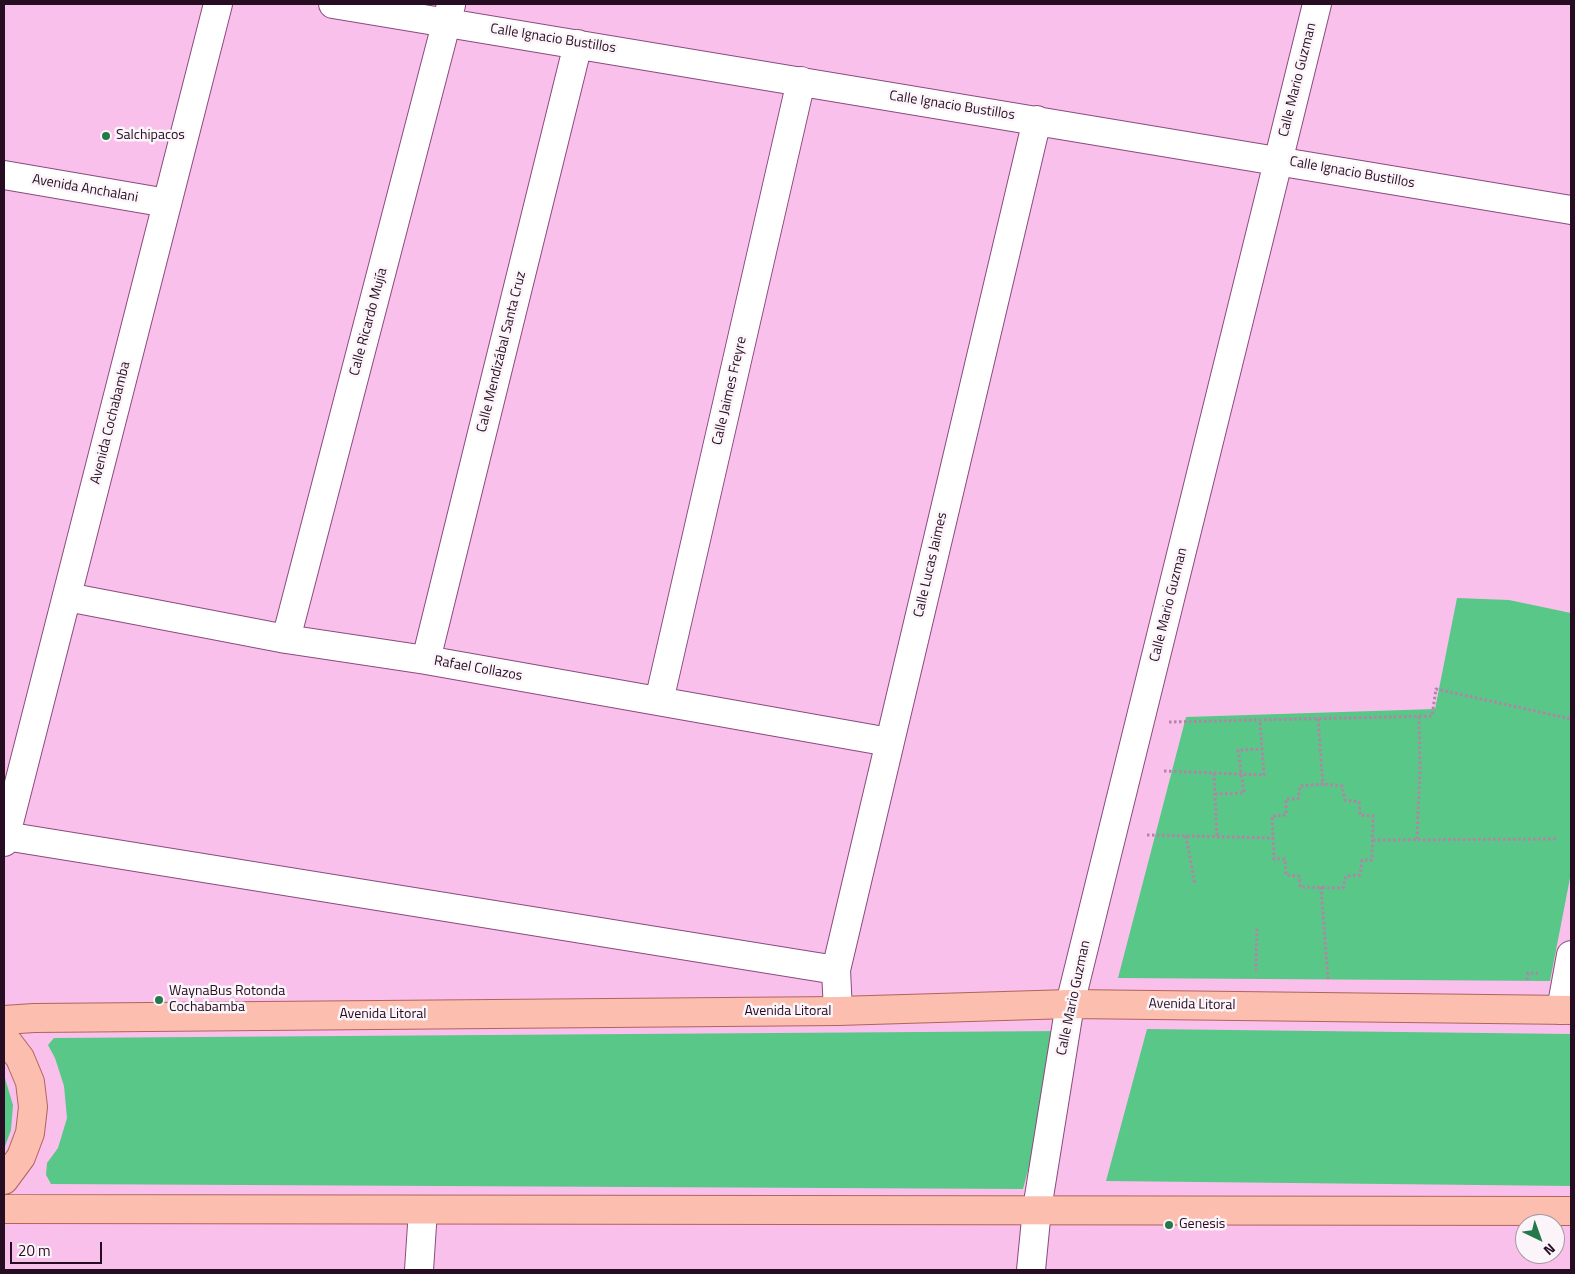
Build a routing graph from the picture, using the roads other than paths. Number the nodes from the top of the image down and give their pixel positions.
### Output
1 (218, 4) edge
2 (333, 4) edge
3 (1317, 4) edge
4 (449, 13) edge
5 (578, 44) junction
6 (800, 81) junction
7 (1037, 120) junction
8 (1278, 161) junction
9 (4, 175) edge
10 (167, 203) junction
11 (1571, 210) edge
12 (67, 598) junction
13 (286, 639) junction
14 (426, 660) junction
15 (659, 701) junction
16 (890, 742) junction
17 (5, 839) edge
18 (1571, 955) edge
19 (836, 970) junction
20 (1070, 1004) junction
21 (1566, 1010) edge
22 (838, 1011) junction
23 (4, 1020) edge
24 (4, 1037) edge
25 (4, 1180) edge
26 (4, 1209) edge
27 (1037, 1209) junction
28 (423, 1210) junction
29 (1571, 1211) edge
30 (419, 1270) edge
31 (1031, 1270) edge

1 - 10 street, Avenida Cochabamba
2 - 4 street, Calle Ignacio Bustillos
3 - 8 street, Calle Mario Guzman
4 - 5 street, Calle Ignacio Bustillos
4 - 13 street, Calle Ricardo Mujía
5 - 6 street, Calle Ignacio Bustillos
5 - 14 street, Calle Mendizábal Santa Cruz
6 - 7 street, Calle Ignacio Bustillos
6 - 15 street, Calle Jaimes Freyre
7 - 8 street, Calle Ignacio Bustillos
7 - 16 street, Calle Lucas Jaimes
8 - 11 street, Calle Ignacio Bustillos
8 - 20 street, Calle Mario Guzman
9 - 10 street, Avenida Anchalani
10 - 12 street, Avenida Cochabamba
12 - 13 street, Rafael Collazos
12 - 17 street, Avenida Cochabamba
13 - 14 street, Rafael Collazos
14 - 15 street, Rafael Collazos
15 - 16 street, Rafael Collazos
16 - 19 street, Calle Lucas Jaimes
17 - 19 street
18 - 21 street
19 - 22 street, Calle Lucas Jaimes
20 - 21 main road, Avenida Litoral
20 - 22 main road, Avenida Litoral
20 - 27 street, Calle Mario Guzman
22 - 23 main road, Avenida Litoral
24 - 25 main road
26 - 28 main road
27 - 28 main road
27 - 29 main road
27 - 31 street, Calle Mario Guzman
28 - 30 street

